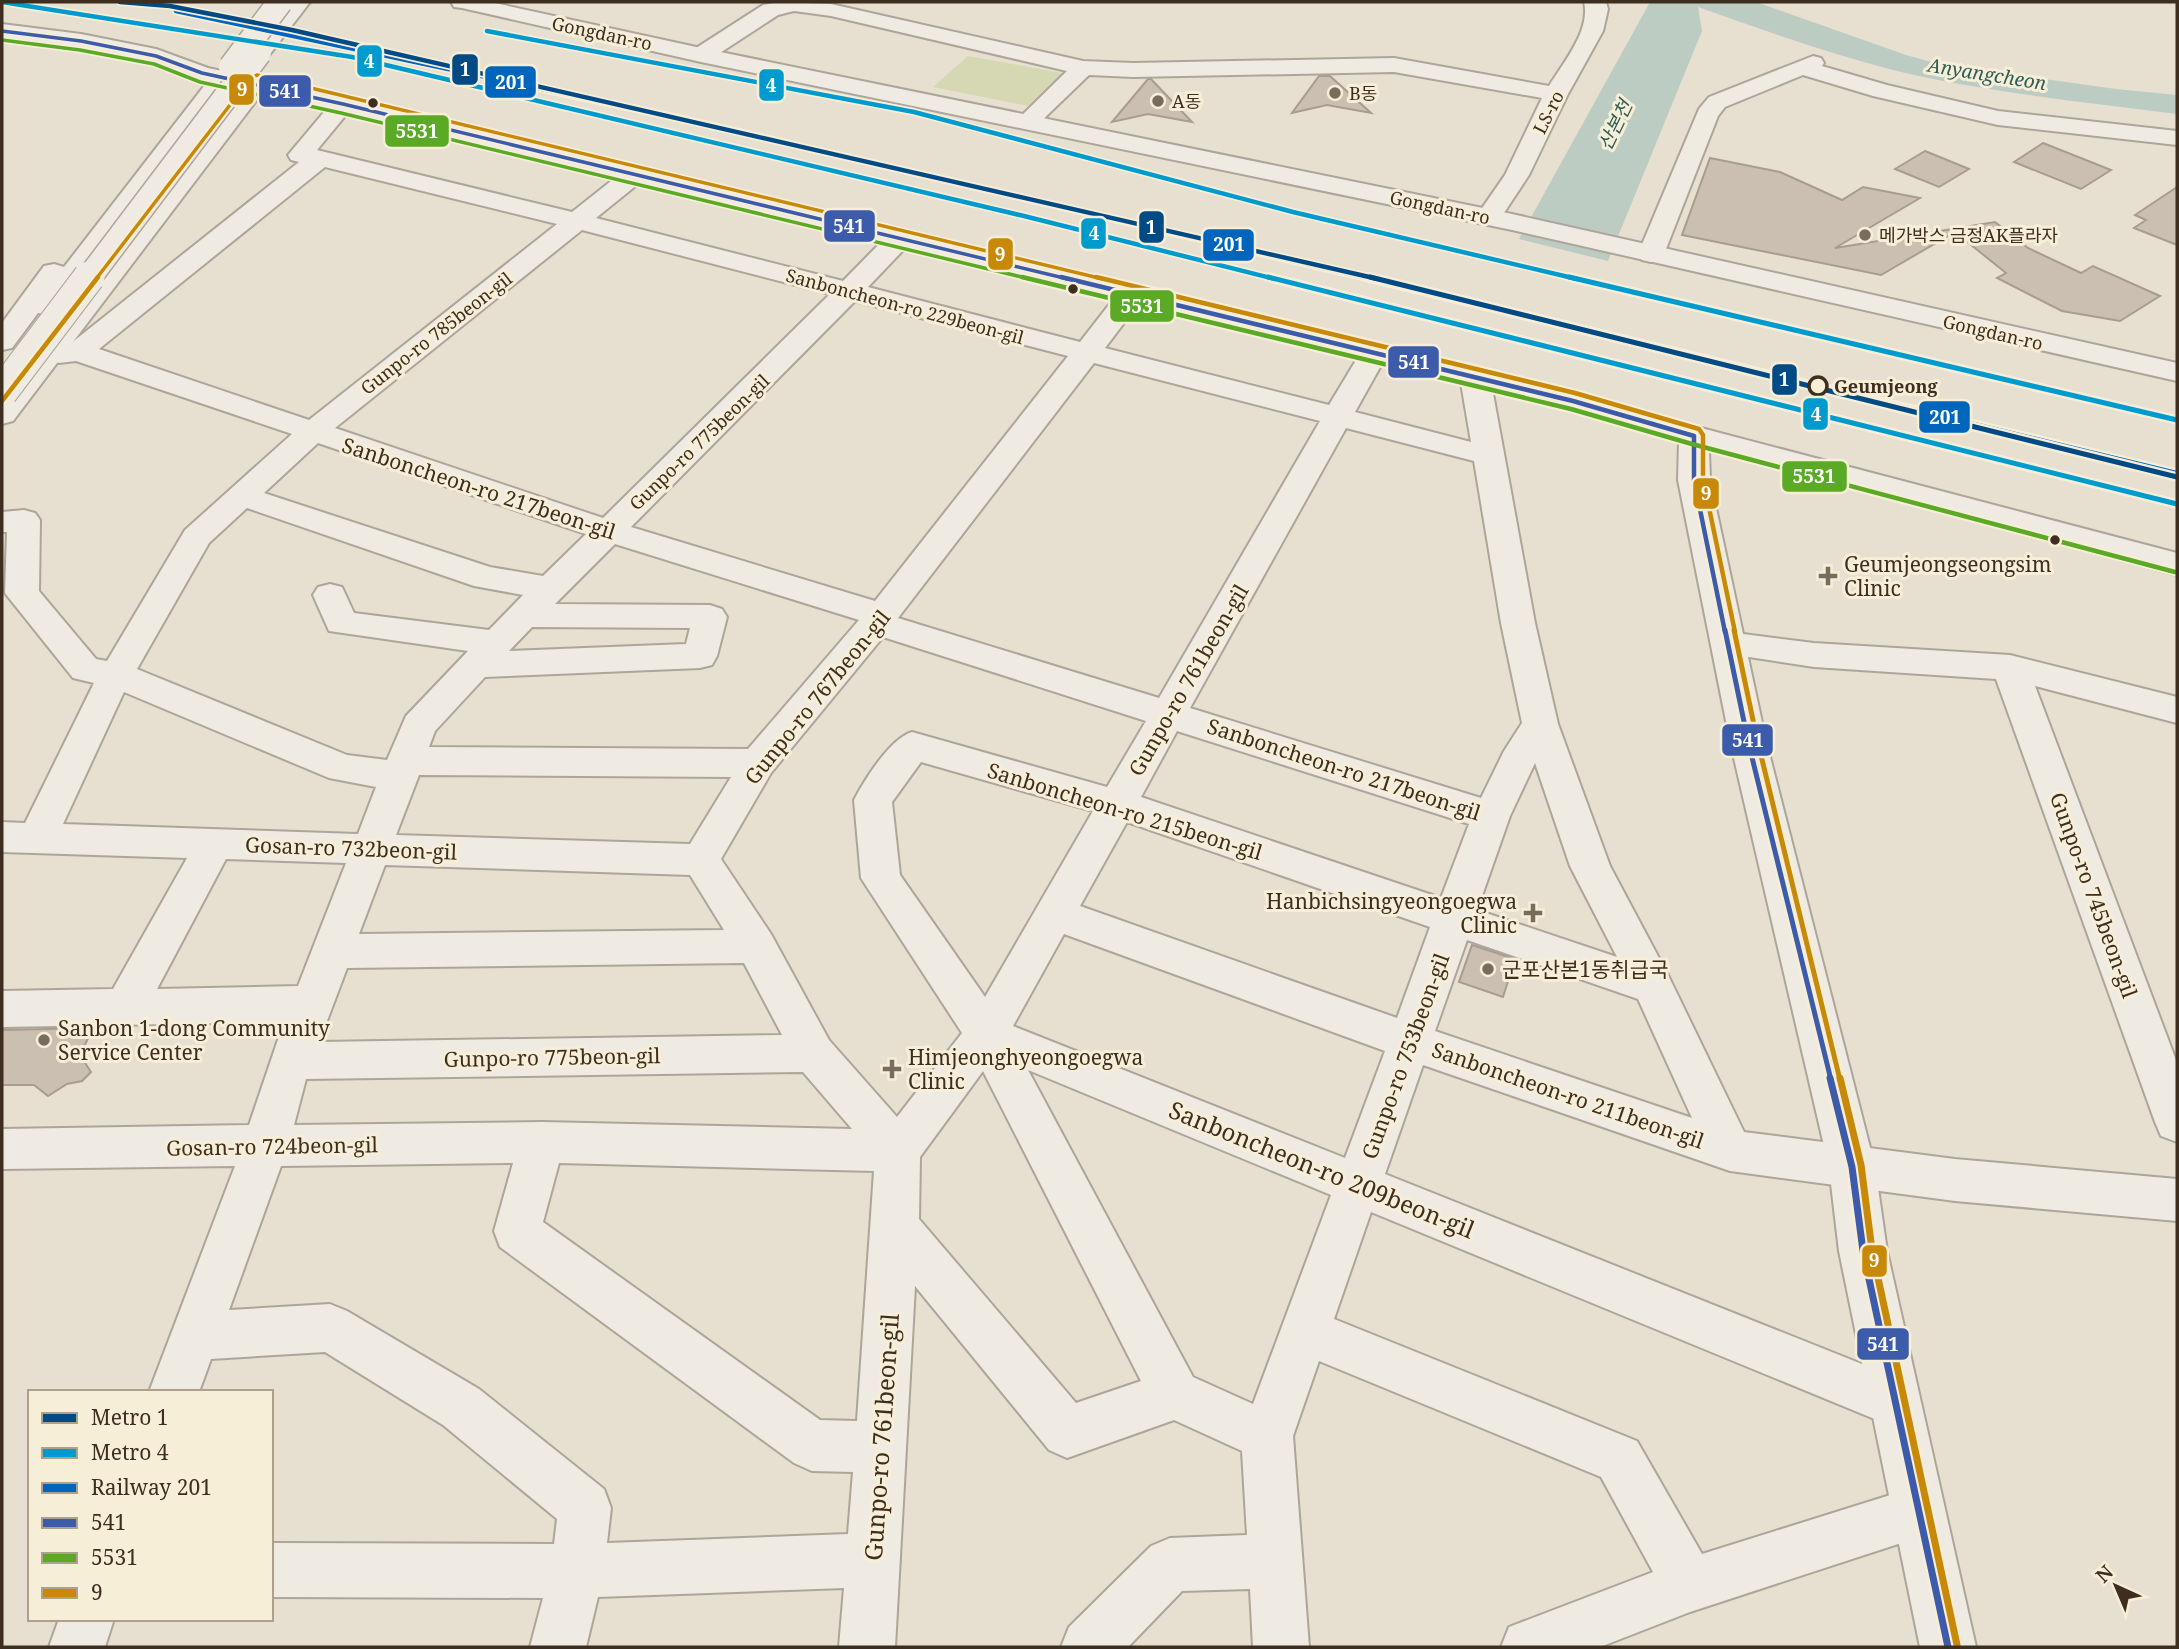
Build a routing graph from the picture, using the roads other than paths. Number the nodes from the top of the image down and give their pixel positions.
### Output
1 (281, 2) edge
2 (299, 2) edge
3 (462, 2) edge
4 (1595, 2) edge
5 (2, 31) edge
6 (701, 55) junction
7 (1083, 68) junction
8 (202, 73) junction
9 (257, 84) junction
10 (1556, 94) junction
11 (343, 104) junction
12 (1028, 121) junction
13 (2177, 138) edge
14 (320, 158) junction
15 (634, 175) junction
16 (1500, 220) junction
17 (578, 221) junction
18 (900, 239) junction
19 (1650, 254) junction
20 (850, 291) junction
21 (1132, 294) junction
22 (2, 342) edge
23 (78, 352) junction
24 (1374, 352) junction
25 (1085, 353) junction
26 (47, 355) junction
27 (2, 368) edge
28 (2177, 372) edge
29 (1465, 374) junction
30 (2, 392) edge
31 (2, 415) edge
32 (1338, 417) junction
33 (311, 433) junction
34 (1694, 436) junction
35 (1490, 456) junction
36 (242, 496) junction
37 (2, 522) edge
38 (609, 531) junction
39 (2177, 564) edge
40 (551, 588) junction
41 (330, 595) dead end
42 (523, 615) junction
43 (879, 619) junction
44 (1728, 644) junction
45 (486, 654) junction
46 (2010, 667) junction
47 (117, 675) junction
48 (2177, 710) edge
49 (1169, 714) junction
50 (1540, 724) junction
51 (758, 763) junction
52 (402, 768) junction
53 (1117, 804) junction
54 (1491, 816) junction
55 (20, 837) edge
56 (215, 843) junction
57 (371, 850) junction
58 (701, 860) junction
59 (1054, 913) junction
60 (1455, 920) junction
61 (756, 946) junction
62 (331, 951) junction
63 (1653, 987) junction
64 (312, 1004) junction
65 (125, 1008) junction
66 (2, 1009) edge
67 (986, 1034) junction
68 (1411, 1042) junction
69 (814, 1053) junction
70 (290, 1061) junction
71 (2177, 1122) edge
72 (542, 1142) junction
73 (265, 1146) junction
74 (2, 1149) edge
75 (898, 1151) junction
76 (1730, 1151) junction
77 (1852, 1167) junction
78 (1357, 1183) junction
79 (2177, 1200) edge
80 (895, 1226) junction
81 (1304, 1331) junction
82 (195, 1336) junction
83 (175, 1390) edge
84 (1175, 1395) junction
85 (1894, 1402) junction
86 (1267, 1436) junction
87 (881, 1447) junction
88 (1919, 1512) junction
89 (873, 1560) junction
90 (1274, 1561) junction
91 (273, 1570) edge
92 (577, 1570) junction
93 (1690, 1585) junction
94 (86, 1621) edge
95 (77, 1647) edge
96 (558, 1647) edge
97 (867, 1647) edge
98 (1089, 1647) edge
99 (1281, 1647) edge
100 (1529, 1647) edge
101 (1948, 1647) edge

1 - 27 street, bridge
2 - 30 street, bridge
3 - 6 street, Gongdan-ro
4 - 10 street, LS-ro
5 - 8 street
6 - 7 street
6 - 12 street, Gongdan-ro
7 - 10 street
7 - 12 street
8 - 9 street
8 - 22 street
9 - 11 street
9 - 26 street
10 - 16 street, LS-ro
11 - 14 street
11 - 15 street
12 - 16 street, Gongdan-ro
13 - 19 street
14 - 17 street, Sanboncheon-ro 229beon-gil
14 - 23 street
15 - 17 street, Gunpo-ro 785beon-gil
15 - 18 street
16 - 19 street, Gongdan-ro
17 - 20 street, Sanboncheon-ro 229beon-gil
17 - 33 street, Gunpo-ro 785beon-gil
18 - 20 street, Gunpo-ro 775beon-gil
18 - 21 street
19 - 28 street, Gongdan-ro
20 - 25 street, Sanboncheon-ro 229beon-gil
20 - 38 street, Gunpo-ro 775beon-gil
21 - 24 street
21 - 25 street, Gunpo-ro 767beon-gil
23 - 26 street
23 - 33 street, Sanboncheon-ro 217beon-gil
24 - 29 street
24 - 32 street, Gunpo-ro 761beon-gil
25 - 32 street, Sanboncheon-ro 229beon-gil
25 - 43 street, Gunpo-ro 767beon-gil
26 - 31 street
29 - 34 street
29 - 35 street
32 - 35 street, Sanboncheon-ro 229beon-gil
32 - 49 street, Gunpo-ro 761beon-gil
33 - 36 street, Gunpo-ro 785beon-gil
33 - 38 street, Sanboncheon-ro 217beon-gil
34 - 39 street
34 - 44 street
35 - 50 street
36 - 40 street
36 - 47 street, Gunpo-ro 785beon-gil
37 - 47 street
38 - 40 street, Gunpo-ro 775beon-gil
38 - 43 street, Sanboncheon-ro 217beon-gil
40 - 42 street, Gunpo-ro 775beon-gil
41 - 45 street
42 - 45 street, Gunpo-ro 775beon-gil
42 - 45 street
43 - 49 street, Sanboncheon-ro 217beon-gil
43 - 51 street, Gunpo-ro 767beon-gil
44 - 46 street
44 - 77 street
45 - 52 street, Gunpo-ro 775beon-gil
46 - 48 street
46 - 71 street, Gunpo-ro 745beon-gil
47 - 52 street
47 - 55 street, Gunpo-ro 785beon-gil
49 - 53 street, Gunpo-ro 761beon-gil
49 - 54 street, Sanboncheon-ro 217beon-gil
50 - 54 street, Gunpo-ro 753beon-gil
50 - 63 street
51 - 52 street
51 - 58 street, Gunpo-ro 767beon-gil
52 - 57 street, Gunpo-ro 775beon-gil
53 - 59 street, Gunpo-ro 761beon-gil
53 - 60 street, Sanboncheon-ro 215beon-gil
53 - 67 street, Sanboncheon-ro 215beon-gil
54 - 60 street, Gunpo-ro 753beon-gil
55 - 56 street, Gosan-ro 732beon-gil
56 - 57 street, Gosan-ro 732beon-gil
56 - 65 street
57 - 58 street, Gosan-ro 732beon-gil
57 - 62 street, Gunpo-ro 775beon-gil
58 - 61 street
59 - 67 street, Gunpo-ro 761beon-gil
59 - 68 street, Sanboncheon-ro 211beon-gil
60 - 63 street, Sanboncheon-ro 215beon-gil
60 - 68 street, Gunpo-ro 753beon-gil
61 - 62 street
61 - 69 street
62 - 64 street, Gunpo-ro 775beon-gil
63 - 76 street
64 - 65 street
64 - 70 street, Gunpo-ro 775beon-gil
65 - 66 street
67 - 75 street, Gunpo-ro 761beon-gil
67 - 78 street, Sanboncheon-ro 209beon-gil
67 - 84 street
68 - 76 street, Sanboncheon-ro 211beon-gil
68 - 78 street, Gunpo-ro 753beon-gil
69 - 70 street, Gunpo-ro 775beon-gil
69 - 75 street
70 - 73 street, Gunpo-ro 775beon-gil
72 - 73 street, Gosan-ro 724beon-gil
72 - 75 street, Gosan-ro 724beon-gil
72 - 87 street
73 - 74 street, Gosan-ro 724beon-gil
73 - 82 street, Gunpo-ro 775beon-gil
75 - 80 street, Gunpo-ro 761beon-gil
76 - 77 street, Sanboncheon-ro 211beon-gil
77 - 79 street, Sanboncheon-ro 211beon-gil
77 - 85 street
78 - 81 street, Gunpo-ro 753beon-gil
78 - 85 street, Sanboncheon-ro 209beon-gil
80 - 84 street
80 - 87 street, Gunpo-ro 761beon-gil
81 - 86 street, Gunpo-ro 753beon-gil
81 - 93 street
82 - 83 street, Gunpo-ro 775beon-gil
82 - 92 street
84 - 86 street
85 - 88 street
86 - 90 street, Gunpo-ro 753beon-gil
87 - 89 street, Gunpo-ro 761beon-gil
88 - 93 street
88 - 101 street
89 - 92 street
89 - 97 street, Gunpo-ro 761beon-gil
90 - 98 street
90 - 99 street, Gunpo-ro 753beon-gil
91 - 92 street
92 - 96 street
93 - 100 street
94 - 95 street

